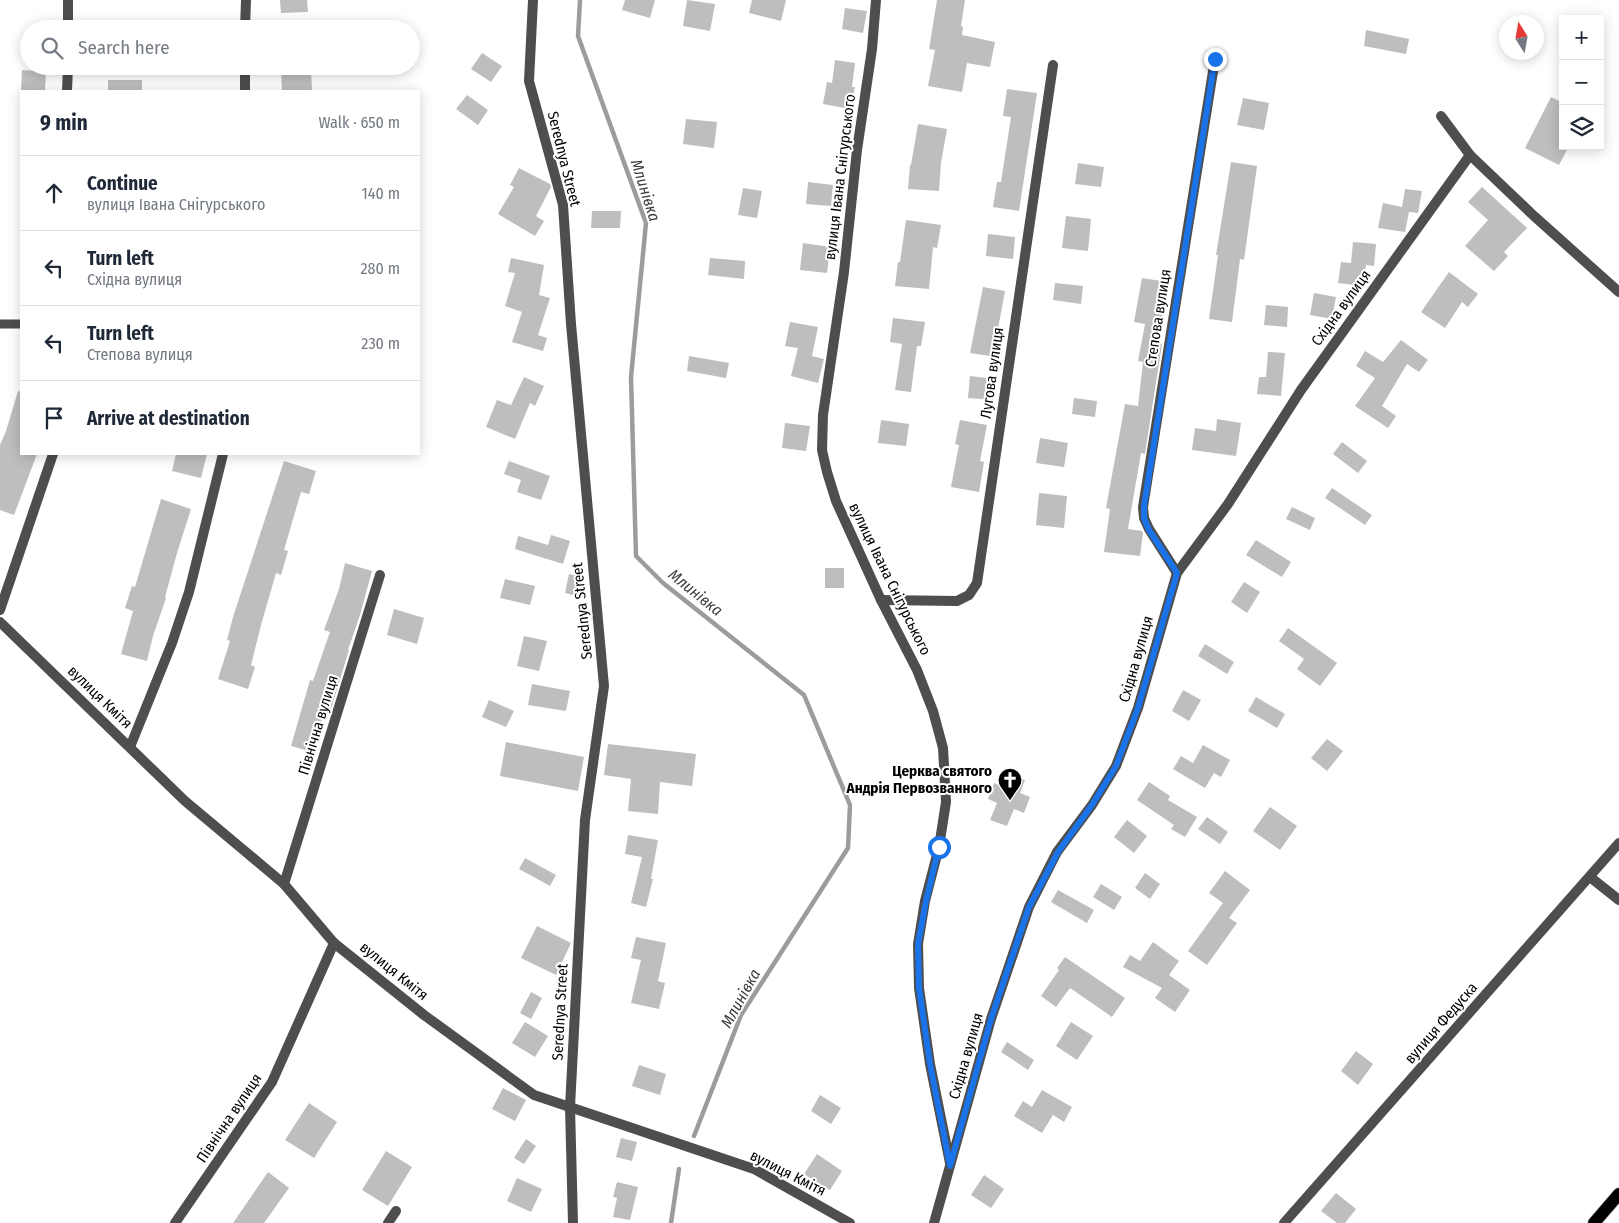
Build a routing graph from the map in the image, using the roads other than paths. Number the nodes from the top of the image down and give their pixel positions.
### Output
1 (68, 0) edge
2 (246, 0) edge
3 (533, 0) edge
4 (876, 0) edge
5 (68, 20) edge
6 (246, 20) edge
7 (1215, 59) dead end
8 (1053, 65) dead end
9 (68, 75) edge
10 (245, 75) edge
11 (68, 90) edge
12 (245, 90) edge
13 (1441, 116) dead end
14 (1470, 155) junction
15 (1619, 292) edge
16 (0, 324) edge
17 (20, 324) edge
18 (53, 455) edge
19 (223, 455) edge
20 (1177, 573) junction
21 (380, 575) dead end
22 (881, 600) junction
23 (0, 610) edge
24 (0, 622) edge
25 (130, 747) junction
26 (1619, 843) edge
27 (1590, 877) junction
28 (284, 884) junction
29 (1619, 900) edge
30 (334, 943) junction
31 (570, 1107) junction
32 (950, 1166) junction
33 (1619, 1194) edge
34 (396, 1211) dead end
35 (175, 1223) edge
36 (388, 1223) edge
37 (573, 1223) edge
38 (850, 1223) edge
39 (934, 1223) edge
40 (1284, 1223) edge
41 (1594, 1223) edge

1 - 5 street
2 - 6 street
3 - 31 street, Serednya Street
4 - 22 street, вулиця Івана Снігурського
7 - 20 street, Степова вулиця
8 - 22 street, Лугова вулиця
9 - 11 street
10 - 12 street
13 - 14 street
14 - 15 street
14 - 20 street, Східна вулиця
16 - 17 lane
18 - 23 street
19 - 25 street
20 - 32 street, Східна вулиця
21 - 28 street, Північна вулиця
22 - 32 street, вулиця Івана Снігурського
24 - 25 street, вулиця Кмітя
25 - 28 street, вулиця Кмітя
26 - 27 street, вулиця Федуска
27 - 29 street
27 - 40 street, вулиця Федуска
28 - 30 street, вулиця Кмітя
30 - 31 street, вулиця Кмітя
30 - 35 street, Північна вулиця
31 - 37 street, Serednya Street
31 - 38 street, вулиця Кмітя
32 - 39 street, Східна вулиця
33 - 41 main road
34 - 36 street

